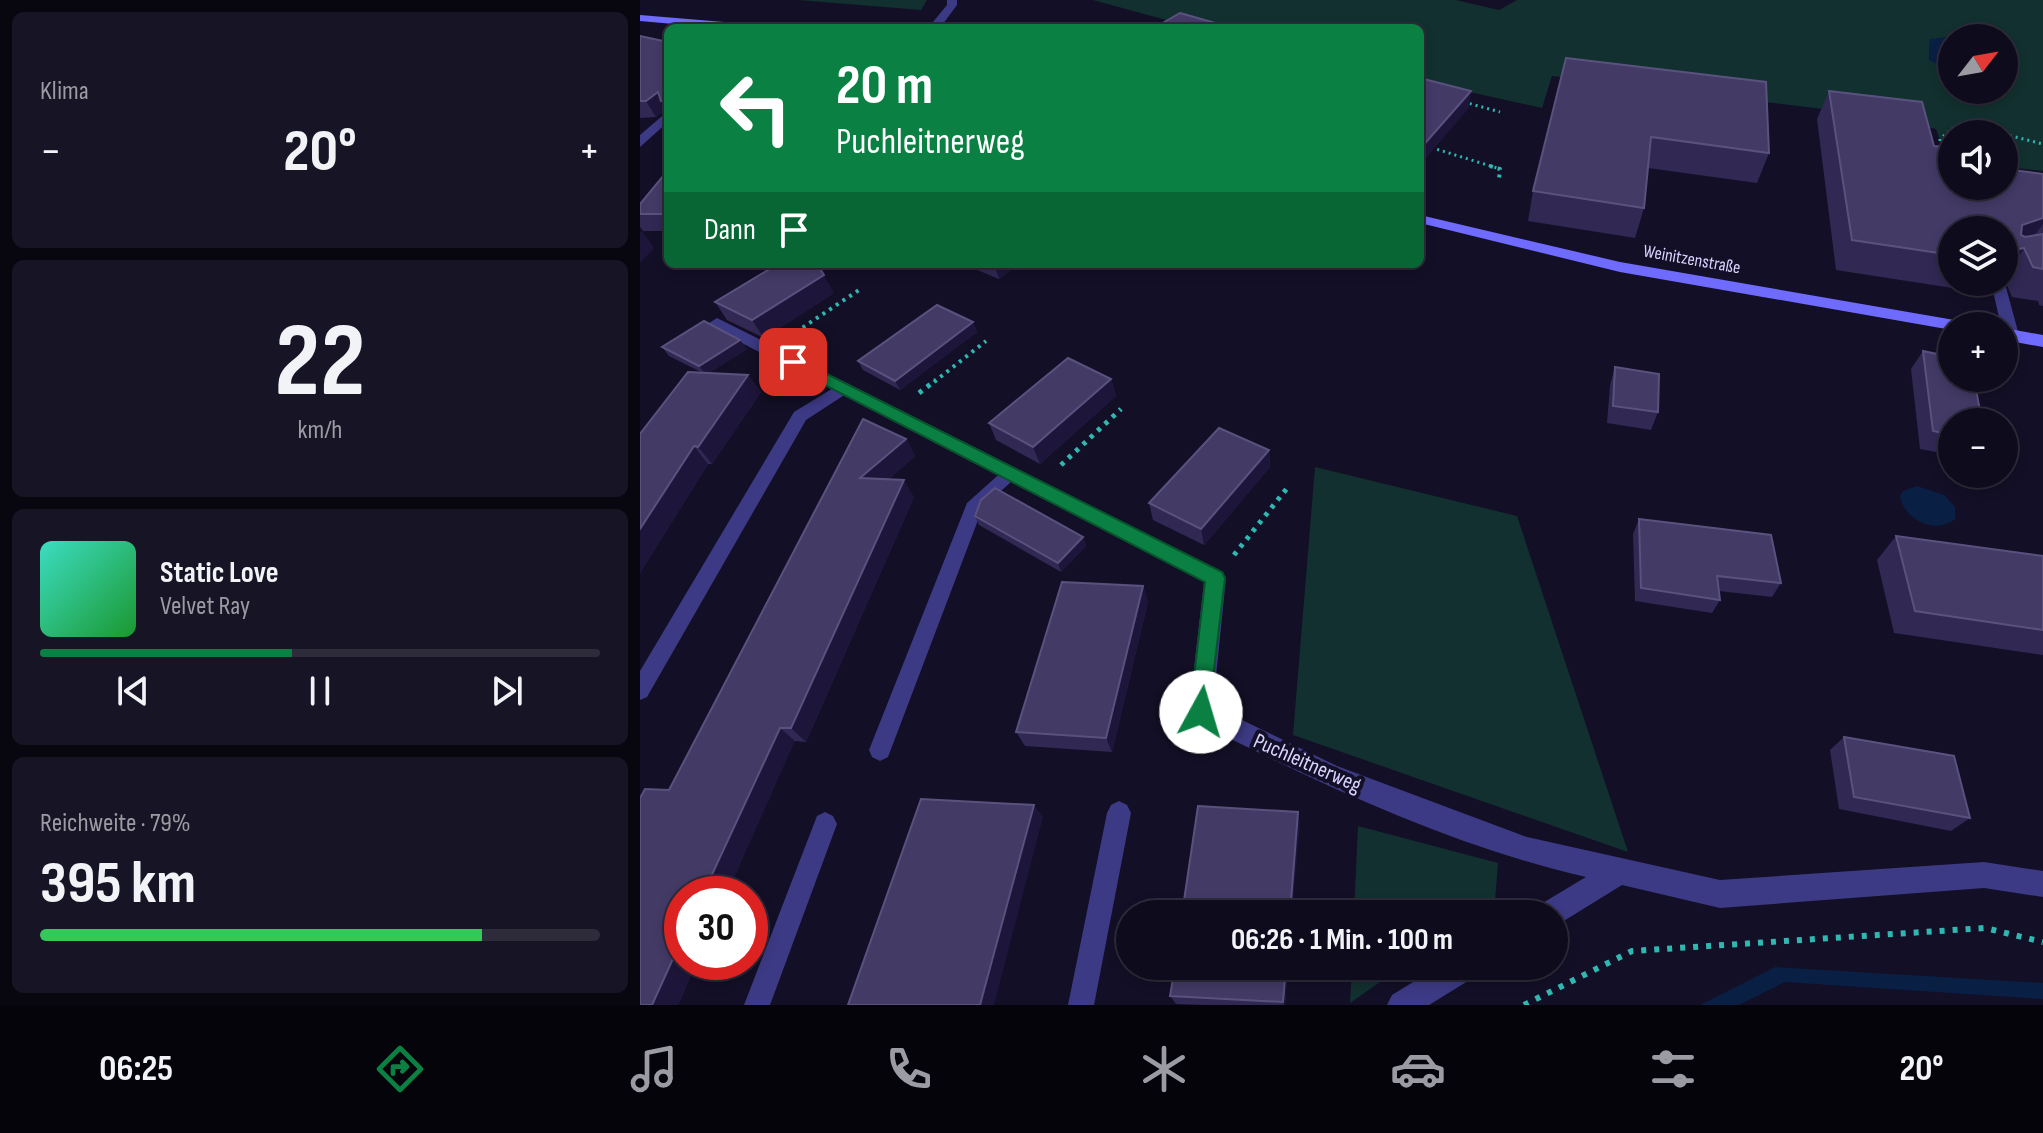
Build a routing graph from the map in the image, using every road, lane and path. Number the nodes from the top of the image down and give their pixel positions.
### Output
1 (952, 0) edge
2 (640, 18) edge
3 (710, 24) edge
4 (937, 24) edge
5 (1460, 101) edge
6 (1500, 112) dead end
7 (664, 119) edge
8 (2018, 138) edge
9 (640, 143) edge
10 (2043, 144) edge
11 (1424, 145) edge
12 (1499, 179) dead end
13 (1424, 220) edge
14 (859, 290) dead end
15 (1938, 322) edge
16 (717, 323) edge
17 (2018, 336) edge
18 (986, 341) dead end
19 (2043, 341) edge
20 (769, 350) junction
21 (843, 388) junction
22 (1121, 409) dead end
23 (893, 414) junction
24 (1011, 474) junction
25 (1037, 487) junction
26 (1288, 487) dead end
27 (1215, 578) junction
28 (640, 690) edge
29 (880, 750) dead end
30 (1119, 813) dead end
31 (825, 824) dead end
32 (1620, 871) junction
33 (2043, 884) edge
34 (1568, 903) edge
35 (2043, 942) edge
36 (1443, 980) edge
37 (757, 1005) edge
38 (1081, 1005) edge
39 (1402, 1005) edge
40 (1524, 1005) edge

1 - 4 street
2 - 3 main road
5 - 6 path
7 - 9 street
8 - 10 path
11 - 12 path
13 - 15 main road, Weinitzenstraße
14 - 20 path
16 - 20 street
17 - 19 main road
18 - 23 path
20 - 21 street
21 - 23 street
21 - 28 lane
22 - 25 path
23 - 24 street
24 - 25 street
24 - 29 lane
25 - 27 street
26 - 27 path
27 - 32 street, Puchleitnerweg
30 - 38 lane
31 - 37 lane
32 - 33 street, Puchleitnerweg
32 - 34 street
35 - 40 path
36 - 39 street

